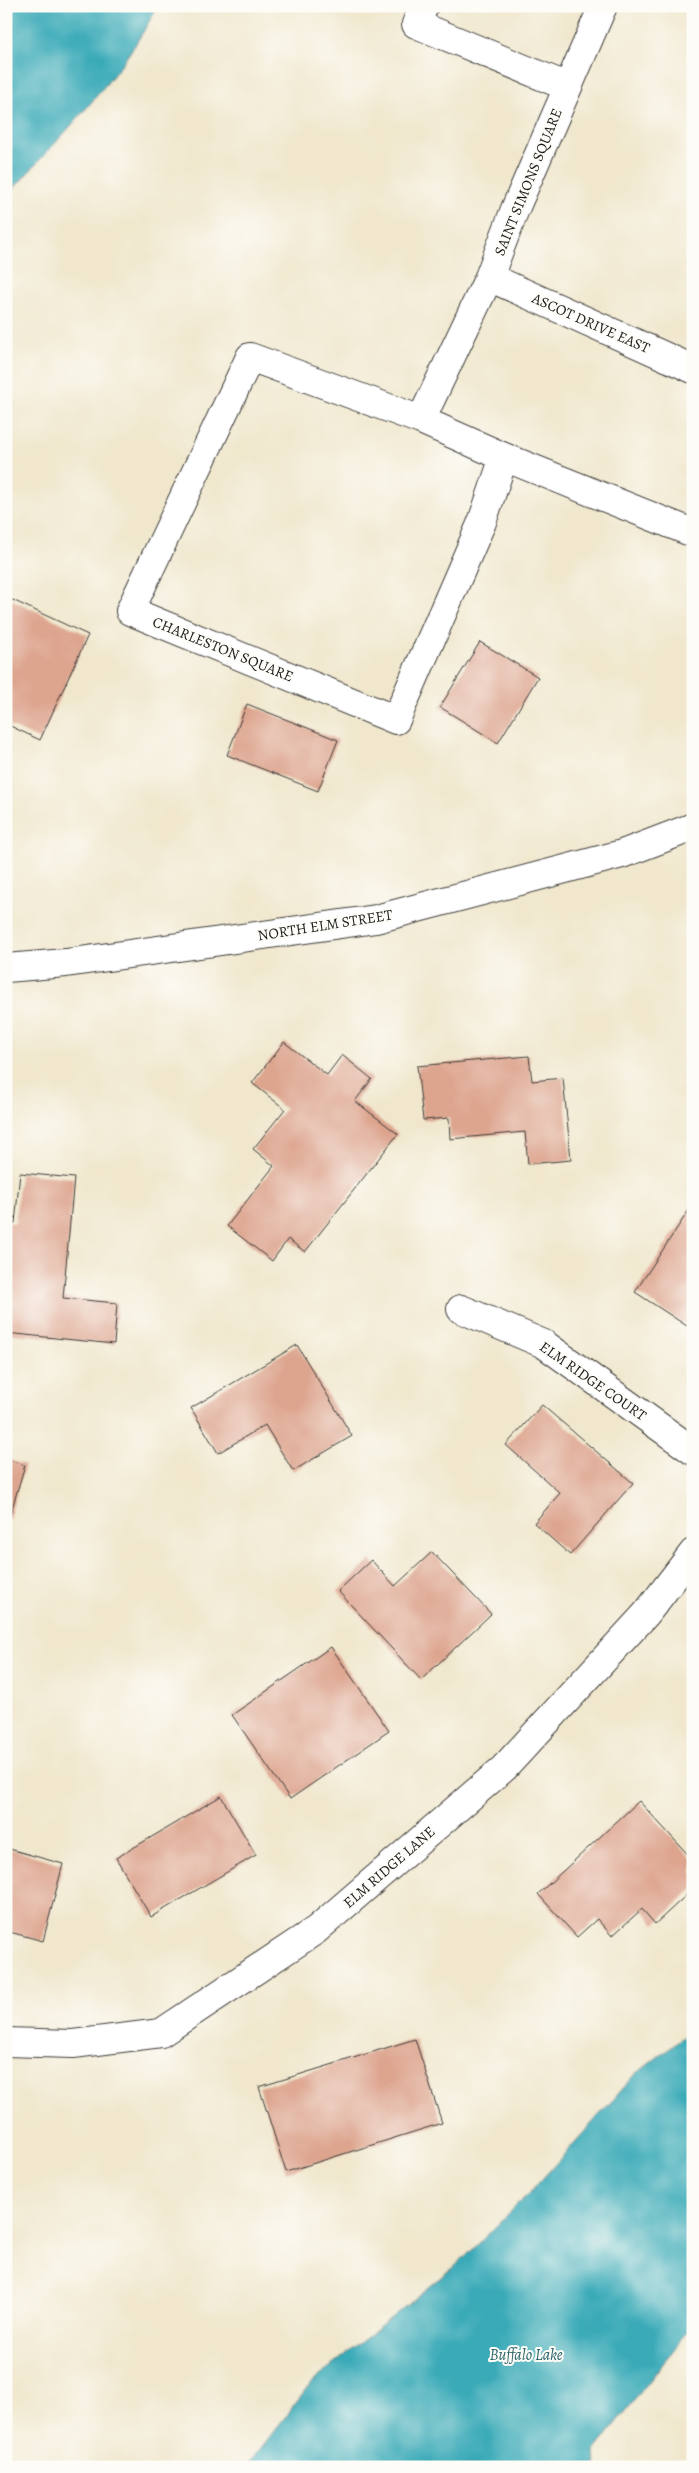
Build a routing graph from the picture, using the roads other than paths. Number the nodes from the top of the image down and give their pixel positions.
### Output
1 (424, 6) edge
2 (603, 6) edge
3 (568, 87) junction
4 (489, 277) junction
5 (693, 369) edge
6 (421, 420) junction
7 (504, 457) junction
8 (693, 533) edge
9 (693, 827) edge
10 (6, 968) edge
11 (461, 1309) dead end
12 (693, 1451) edge
13 (693, 1553) edge
14 (6, 2042) edge

1 - 3 street
2 - 3 street, SAINT SIMONS SQUARE
3 - 4 street, SAINT SIMONS SQUARE
4 - 5 street, ASCOT DRIVE EAST
4 - 6 street
6 - 7 street, CHARLESTON SQUARE
6 - 7 street, CHARLESTON SQUARE
7 - 8 street
9 - 10 street, NORTH ELM STREET
11 - 12 street, ELM RIDGE COURT
13 - 14 street, ELM RIDGE LANE

